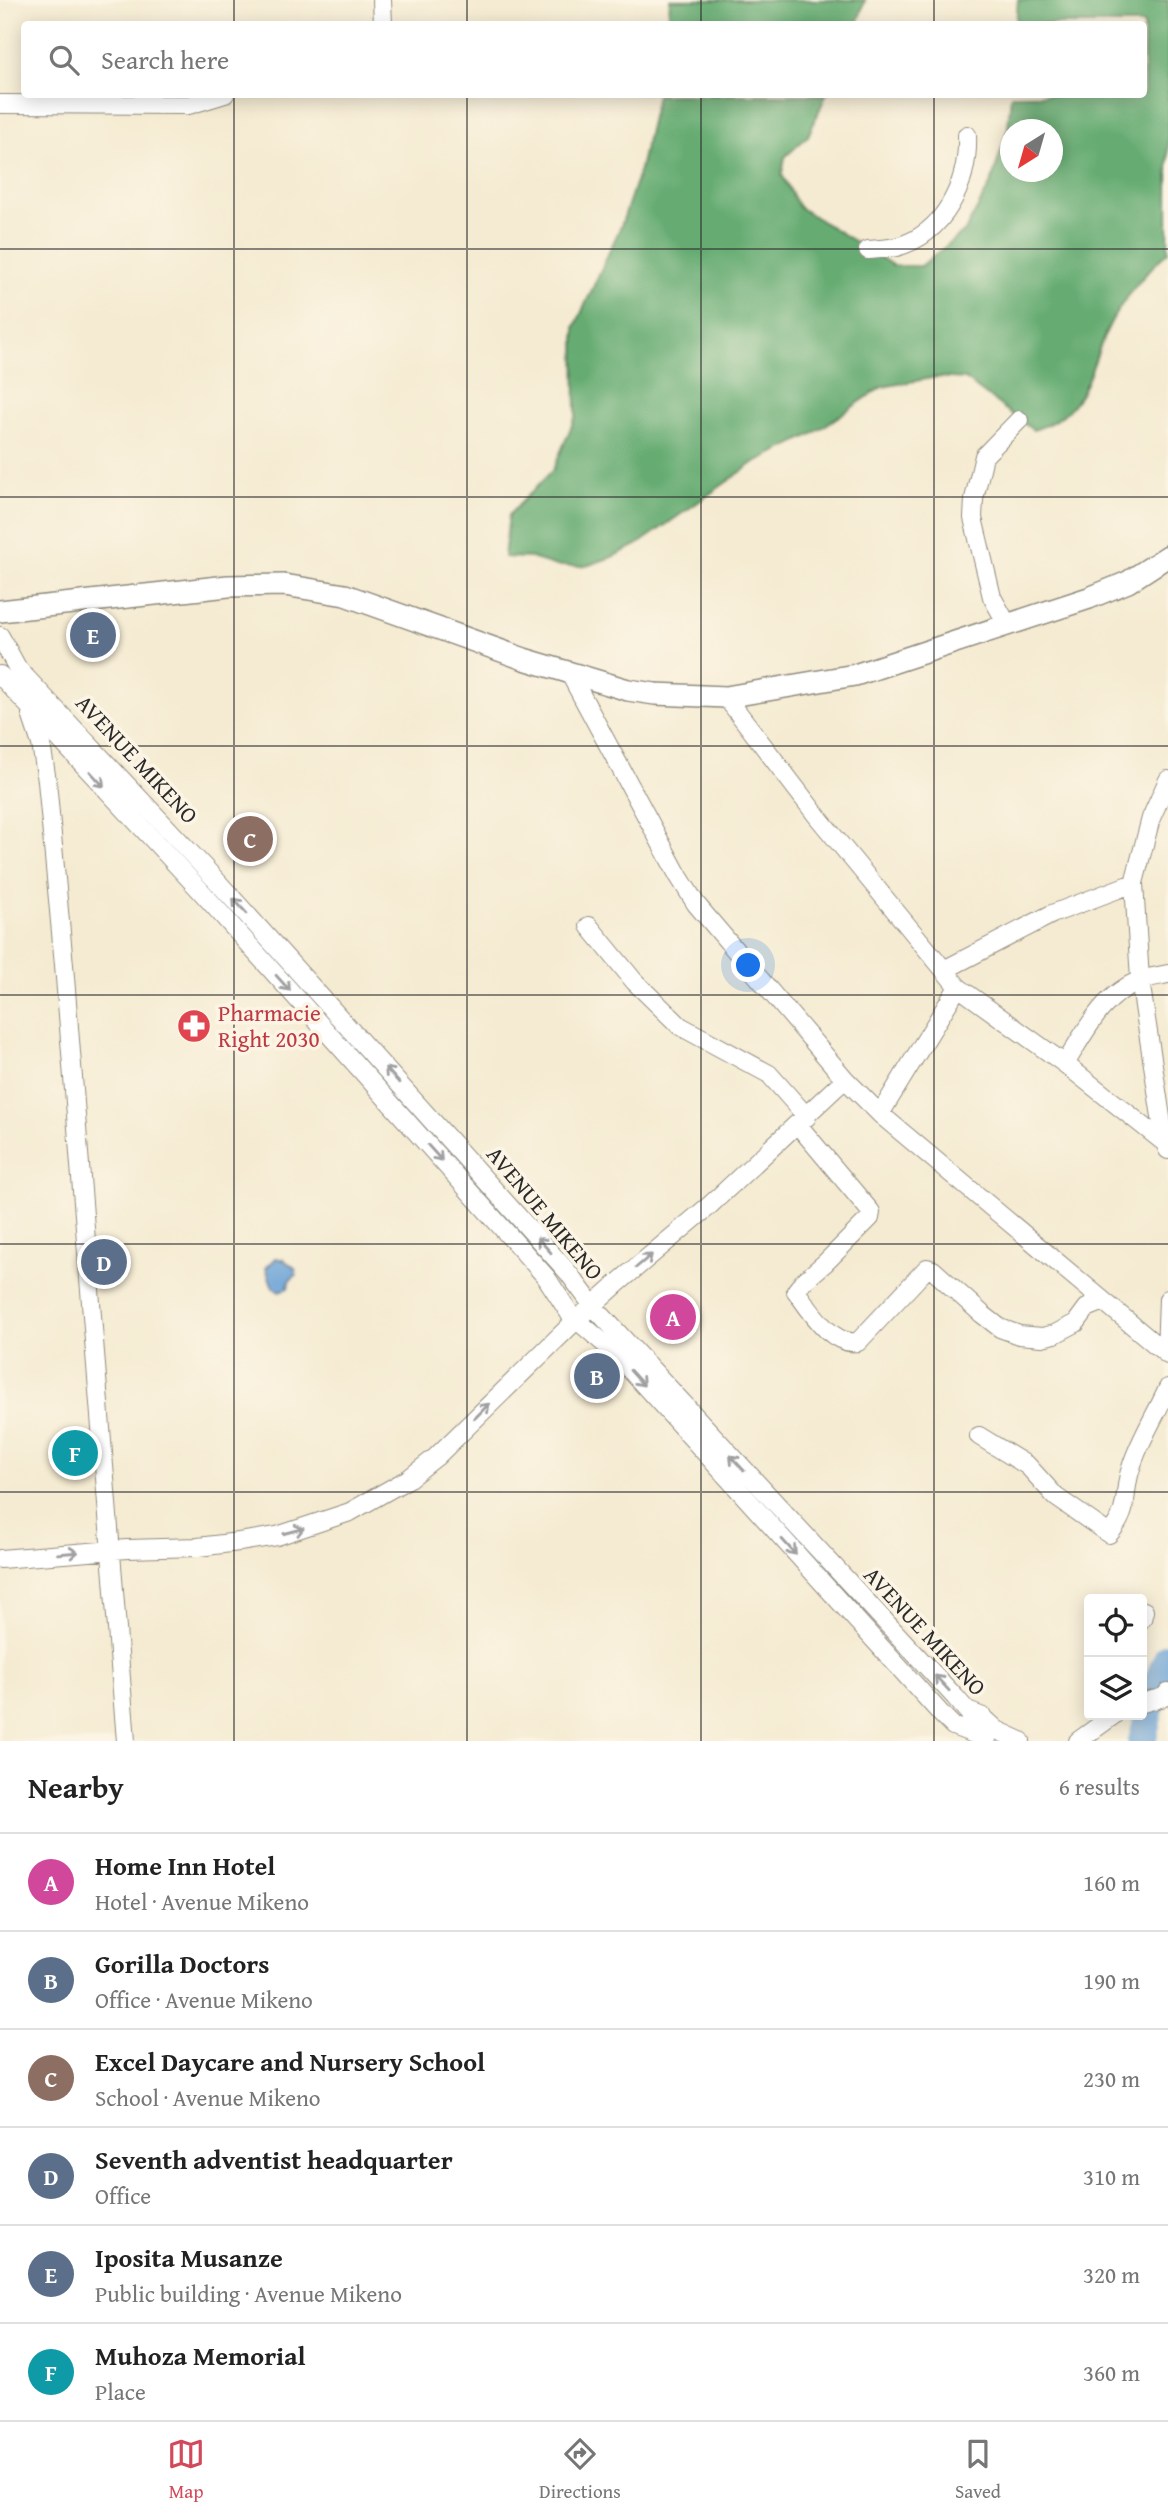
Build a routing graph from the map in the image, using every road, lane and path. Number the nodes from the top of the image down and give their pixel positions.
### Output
1 (382, 0) edge
2 (383, 21) edge
3 (212, 98) edge
4 (0, 104) edge
5 (967, 135) dead end
6 (868, 250) dead end
7 (1019, 420) dead end
8 (1168, 556) edge
9 (0, 609) edge
10 (1007, 624) junction
11 (0, 636) edge
12 (570, 674) junction
13 (0, 675) edge
14 (35, 686) junction
15 (726, 697) junction
16 (29, 708) junction
17 (86, 739) junction
18 (63, 743) junction
19 (41, 744) junction
20 (1168, 780) edge
21 (1134, 883) junction
22 (589, 926) dead end
23 (944, 970) junction
24 (1168, 974) edge
25 (1140, 980) junction
26 (958, 987) junction
27 (1065, 1064) junction
28 (845, 1079) junction
29 (880, 1114) junction
30 (802, 1121) junction
31 (1167, 1147) edge
32 (1168, 1299) edge
33 (1102, 1302) junction
34 (593, 1306) junction
35 (578, 1321) junction
36 (1167, 1354) edge
37 (1168, 1388) edge
38 (979, 1436) dead end
39 (111, 1550) junction
40 (0, 1559) edge
41 (1166, 1694) edge
42 (1147, 1701) edge
43 (968, 1712) junction
44 (1107, 1720) edge
45 (987, 1739) edge
46 (125, 1741) edge
47 (1021, 1741) edge
48 (1078, 1741) edge

1 - 2 street
3 - 4 street
5 - 6 street
7 - 10 street
8 - 10 main road
9 - 12 main road
10 - 15 main road
11 - 14 street, AVENUE MIKENO
12 - 15 main road
12 - 28 street
13 - 16 street, AVENUE MIKENO
14 - 16 street
14 - 17 street, AVENUE MIKENO
15 - 23 street
16 - 18 street, AVENUE MIKENO
16 - 19 street
17 - 18 street
34 -> 17 street, AVENUE MIKENO
18 - 19 street
18 -> 35 street, AVENUE MIKENO
19 - 39 street
20 - 21 street
21 - 23 street
21 - 25 street
22 - 30 street
23 - 26 street
24 - 25 street
25 - 27 street
25 - 31 street
26 - 27 street
26 - 29 street
27 - 31 street
28 - 29 street
28 - 30 street
29 - 33 street
30 - 33 street
34 -> 30 street
32 - 36 street
33 - 36 street
34 - 35 street
43 -> 34 street, AVENUE MIKENO
39 -> 35 street
35 -> 45 street, AVENUE MIKENO
37 - 38 street
40 -> 39 street
39 - 46 street
41 - 42 street
43 - 45 street, AVENUE MIKENO
43 - 47 street
44 - 48 street

